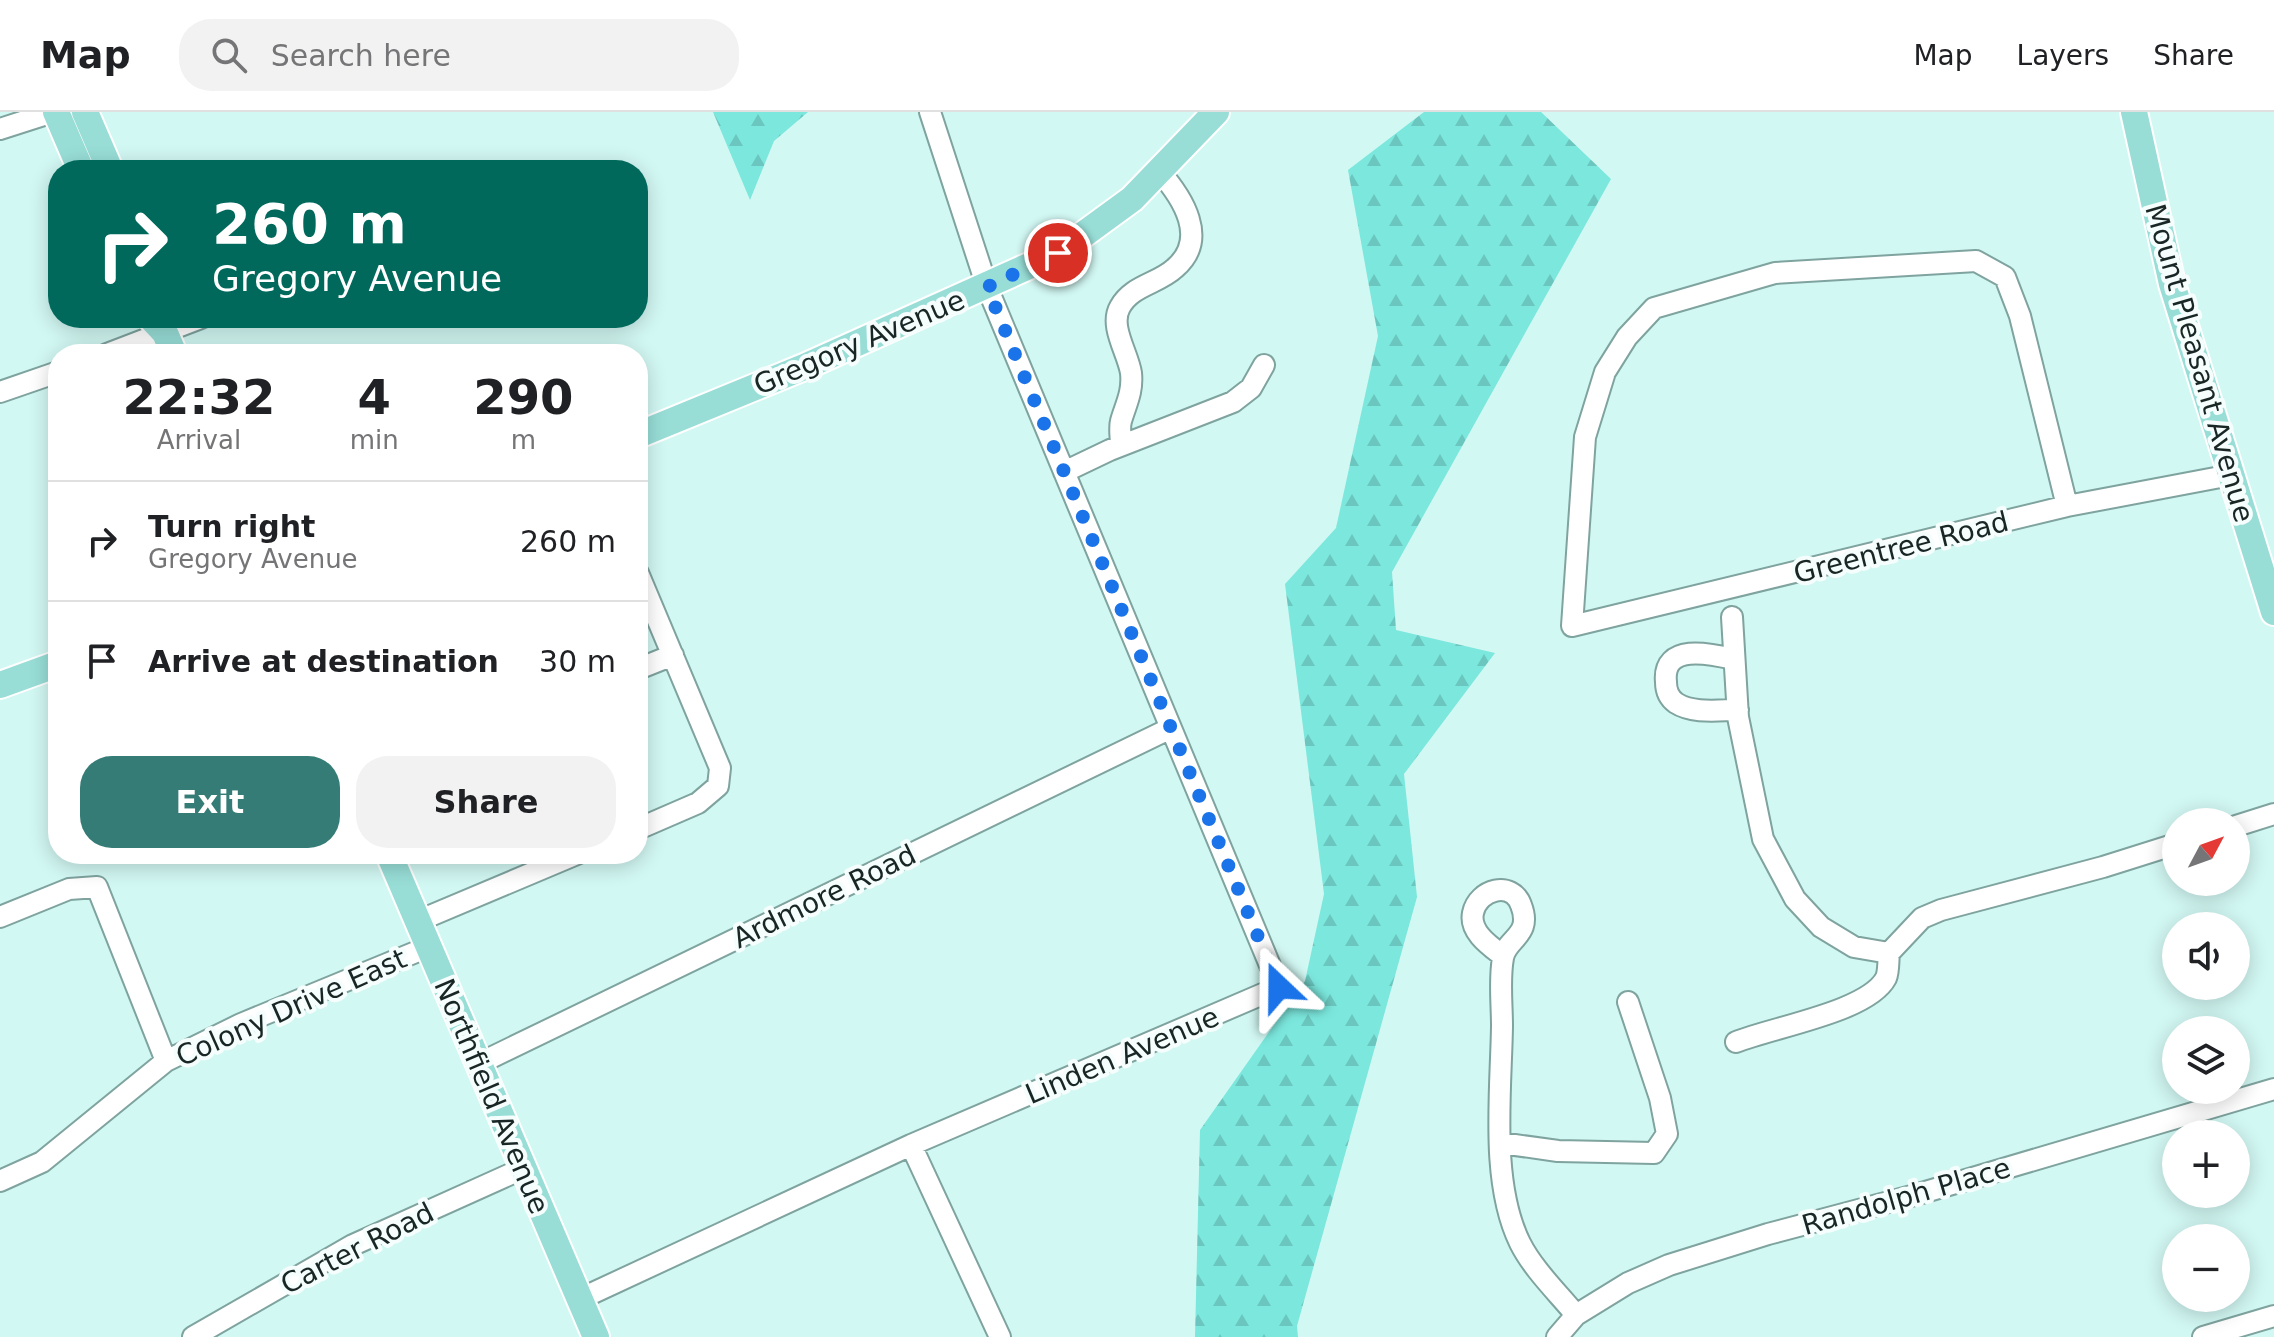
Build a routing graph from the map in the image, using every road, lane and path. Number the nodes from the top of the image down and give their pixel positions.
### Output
1 (54, 112) edge
2 (85, 112) edge
3 (930, 112) edge
4 (1216, 112) edge
5 (2134, 112) edge
6 (0, 129) edge
7 (76, 160) edge
8 (106, 160) edge
9 (1159, 171) junction
10 (987, 287) junction
11 (164, 331) edge
12 (132, 344) edge
13 (1264, 365) dead end
14 (48, 375) edge
15 (0, 392) edge
16 (648, 431) edge
17 (1121, 445) junction
18 (1064, 472) junction
19 (2231, 475) junction
20 (2067, 506) junction
21 (648, 599) edge
22 (2274, 612) edge
23 (1732, 617) dead end
24 (673, 655) junction
25 (1734, 659) junction
26 (648, 665) edge
27 (48, 668) edge
28 (0, 685) edge
29 (1738, 710) junction
30 (1171, 728) junction
31 (2274, 814) edge
32 (2250, 822) edge
33 (648, 825) edge
34 (2162, 848) edge
35 (393, 864) edge
36 (553, 864) edge
37 (0, 917) edge
38 (418, 921) junction
39 (428, 947) junction
40 (1889, 953) junction
41 (1503, 956) dead end
42 (1628, 1002) dead end
43 (1736, 1042) dead end
44 (166, 1061) junction
45 (478, 1064) junction
46 (2274, 1089) edge
47 (1501, 1143) junction
48 (911, 1145) junction
49 (524, 1168) junction
50 (0, 1181) edge
51 (580, 1299) junction
52 (1576, 1315) junction
53 (2274, 1316) edge
54 (193, 1337) edge
55 (596, 1337) edge
56 (1000, 1337) edge
57 (1557, 1337) edge
58 (2203, 1337) edge

1 - 6 street
1 - 7 main road
2 - 8 main road
3 - 10 street, Linden Avenue
4 - 9 main road, Gregory Avenue
5 - 19 main road, Mount Pleasant Avenue
9 - 10 main road, Gregory Avenue
9 - 17 street
10 - 16 main road, Gregory Avenue
10 - 18 street, Linden Avenue
11 - 12 street
13 - 17 street
14 - 15 street
17 - 18 street
18 - 30 street, Linden Avenue
19 - 20 street, Greentree Road
19 - 22 main road, Mount Pleasant Avenue
20 - 20 street, Greentree Road
21 - 24 street
23 - 25 street
24 - 26 street
24 - 33 street
25 - 29 street
25 - 29 street
27 - 28 main road
29 - 40 street
30 - 45 street, Ardmore Road
30 - 48 street, Linden Avenue
31 - 32 street
34 - 40 street
35 - 38 main road, Northfield Avenue
36 - 38 street
37 - 44 street
38 - 39 main road, Northfield Avenue
39 - 44 street, Colony Drive East
39 - 45 main road, Northfield Avenue
40 - 43 street
41 - 47 street
42 - 47 street
44 - 50 street, Colony Drive East
45 - 49 main road, Northfield Avenue
46 - 52 street, Randolph Place
47 - 52 street
48 - 51 street, Linden Avenue
48 - 56 street
49 - 51 main road, Northfield Avenue
49 - 54 street, Carter Road
51 - 55 main road, Northfield Avenue
52 - 57 street, Randolph Place
53 - 58 street

